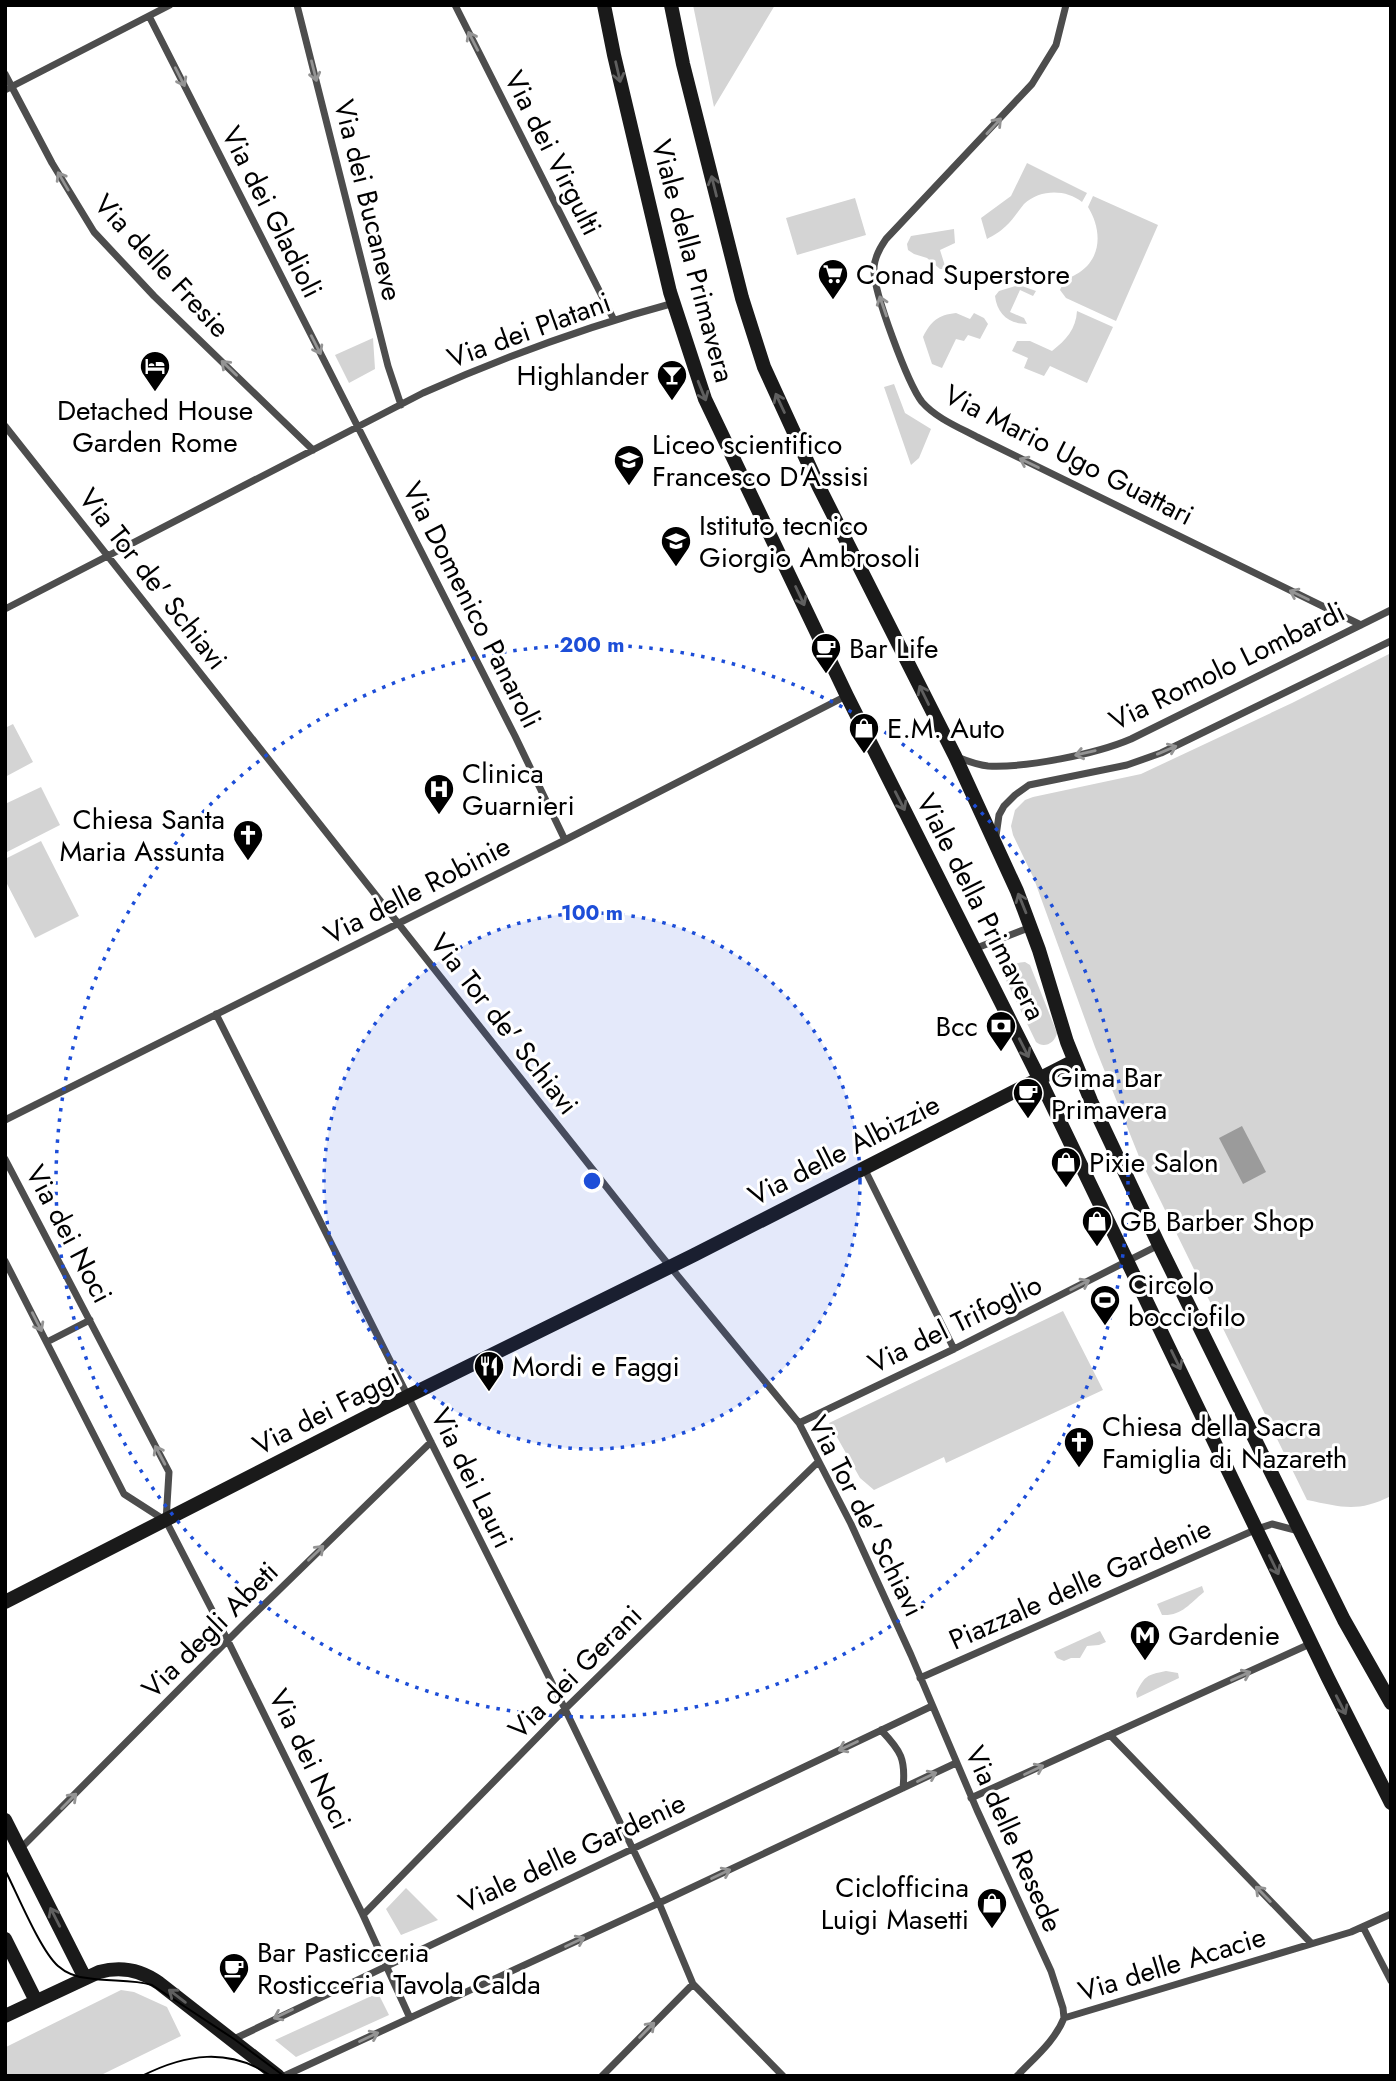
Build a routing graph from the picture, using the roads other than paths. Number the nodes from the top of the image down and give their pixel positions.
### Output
1 (170, 5) edge
2 (297, 5) edge
3 (455, 5) edge
4 (604, 5) edge
5 (671, 5) edge
6 (1066, 5) edge
7 (149, 16) junction
8 (5, 74) edge
9 (9, 89) edge
10 (674, 303) junction
11 (614, 320) junction
12 (401, 405) junction
13 (5, 426) edge
14 (358, 427) junction
15 (313, 450) junction
16 (107, 556) junction
17 (5, 609) edge
18 (1391, 610) edge
19 (1361, 625) junction
20 (1391, 641) edge
21 (847, 696) junction
22 (955, 756) junction
23 (565, 840) junction
24 (995, 844) junction
25 (397, 924) junction
26 (1031, 927) junction
27 (974, 948) junction
28 (216, 1014) junction
29 (1074, 1061) junction
30 (1040, 1078) junction
31 (5, 1120) edge
32 (5, 1159) edge
33 (864, 1167) junction
34 (1159, 1245) junction
35 (5, 1261) edge
36 (1128, 1262) junction
37 (670, 1267) junction
38 (90, 1320) junction
39 (47, 1342) junction
40 (954, 1349) junction
41 (409, 1396) junction
42 (799, 1423) junction
43 (430, 1442) junction
44 (818, 1462) junction
45 (166, 1521) junction
46 (1257, 1528) junction
47 (1303, 1533) junction
48 (5, 1602) edge
49 (228, 1641) junction
50 (1312, 1643) junction
51 (920, 1678) junction
52 (1391, 1703) edge
53 (932, 1706) junction
54 (565, 1709) junction
55 (881, 1730) junction
56 (1110, 1735) junction
57 (956, 1763) junction
58 (903, 1788) junction
59 (971, 1798) junction
60 (1391, 1802) edge
61 (5, 1820) edge
62 (632, 1848) junction
63 (20, 1849) junction
64 (659, 1903) junction
65 (1391, 1914) edge
66 (363, 1915) junction
67 (1363, 1927) junction
68 (5, 1939) edge
69 (1311, 1943) junction
70 (387, 1965) junction
71 (85, 1978) junction
72 (1391, 1981) edge
73 (693, 1984) junction
74 (36, 2001) junction
75 (5, 2016) edge
76 (410, 2018) junction
77 (1064, 2018) junction
78 (231, 2038) junction
79 (278, 2076) edge
80 (284, 2076) edge
81 (602, 2076) edge
82 (783, 2076) edge
83 (1017, 2076) edge

1 - 7 street
2 -> 12 street, Via dei Bucaneve
11 -> 3 street, Via dei Virgulti
4 -> 10 main road, Viale della Primavera
22 -> 5 main road, Viale della Primavera
19 -> 6 street, Via Mario Ugo Guattari
7 - 9 street
7 -> 14 street, Via dei Gladioli
8 - 9 street, Via delle Fresie
15 -> 9 street, Via delle Fresie
10 - 11 street, Via dei Platani
10 -> 21 main road, Viale della Primavera
11 - 12 street, Via dei Platani
12 - 14 street, Via dei Platani
13 - 16 street, Via Tor de' Schiavi
14 - 15 street, Via dei Platani
14 - 23 street, Via Domenico Panaroli
15 - 16 street
16 - 17 street
16 - 25 street, Via Tor de' Schiavi
18 - 19 street, Via Romolo Lombardi
19 -> 22 street, Via Romolo Lombardi
24 -> 20 street, Via Romolo Lombardi
21 - 23 street, Via delle Robinie
21 -> 27 main road, Viale della Primavera
22 - 24 main road, Viale della Primavera
23 - 25 street, Via delle Robinie
26 -> 24 main road, Viale della Primavera
25 - 28 street, Via delle Robinie
25 - 37 street, Via Tor de' Schiavi
26 - 27 street
26 - 29 main road, Viale della Primavera
27 -> 30 main road, Viale della Primavera
28 - 31 street, Via delle Robinie
28 - 41 street, Via dei Lauri
29 - 30 main road, Via delle Albizzie
29 - 34 main road, Viale della Primavera
30 - 33 main road, Via delle Albizzie
30 - 36 main road, Viale della Primavera
32 - 38 street, Via dei Noci
33 - 37 main road, Via delle Albizzie
33 - 40 street
34 - 36 street, Via del Trifoglio
34 - 47 main road, Viale della Primavera
35 -> 39 street, Via dei Noci
40 -> 36 street, Via del Trifoglio
36 -> 46 main road, Viale della Primavera
37 - 41 main road, Via dei Faggi
37 - 42 street, Via Tor de' Schiavi
38 - 39 street
45 -> 38 street, Via dei Noci
39 - 45 street, Via dei Noci
40 - 42 street, Via del Trifoglio
41 - 43 street, Via dei Lauri
41 - 45 main road, Via dei Faggi
42 - 44 street, Via Tor de' Schiavi
49 -> 43 street, Via degli Abeti
43 - 54 street, Via dei Lauri
44 - 51 street, Via Tor de' Schiavi
44 - 54 street, Via dei Gerani
45 - 48 main road, Via dei Faggi
45 - 49 street, Via dei Noci
46 - 47 street
46 -> 50 main road, Viale della Primavera
46 - 51 street, Piazzale delle Gardenie
47 - 52 main road, Viale della Primavera
63 -> 49 street, Via degli Abeti
49 - 66 street, Via dei Noci
56 -> 50 street
50 -> 60 main road, Viale della Primavera
51 - 53 street, Via delle Resede
53 - 55 street, Viale delle Gardenie
53 - 57 street, Via delle Resede
54 - 62 street, Via dei Lauri
54 - 66 street, Via dei Gerani
55 - 58 street
55 -> 62 street, Viale delle Gardenie
59 -> 56 street
69 -> 56 street
58 -> 57 street
57 - 59 street, Via delle Resede
64 -> 58 street
59 - 77 street, Via delle Resede
61 - 63 main road
62 - 64 street, Via dei Lauri
62 - 70 street, Viale delle Gardenie
71 -> 63 main road
64 - 73 street, Via dei Lauri
76 -> 64 street
65 - 67 street, Via delle Acacie
66 - 70 street, Via dei Noci
67 - 69 street, Via delle Acacie
67 - 72 street
68 - 74 main road
69 - 77 street, Via delle Acacie
70 - 76 street, Via dei Noci
70 -> 78 street, Viale delle Gardenie
71 - 74 main road
78 -> 71 main road
81 -> 73 street
73 - 82 street
74 - 75 main road
80 -> 76 street
77 - 83 street, Via delle Acacie
78 - 79 main road

